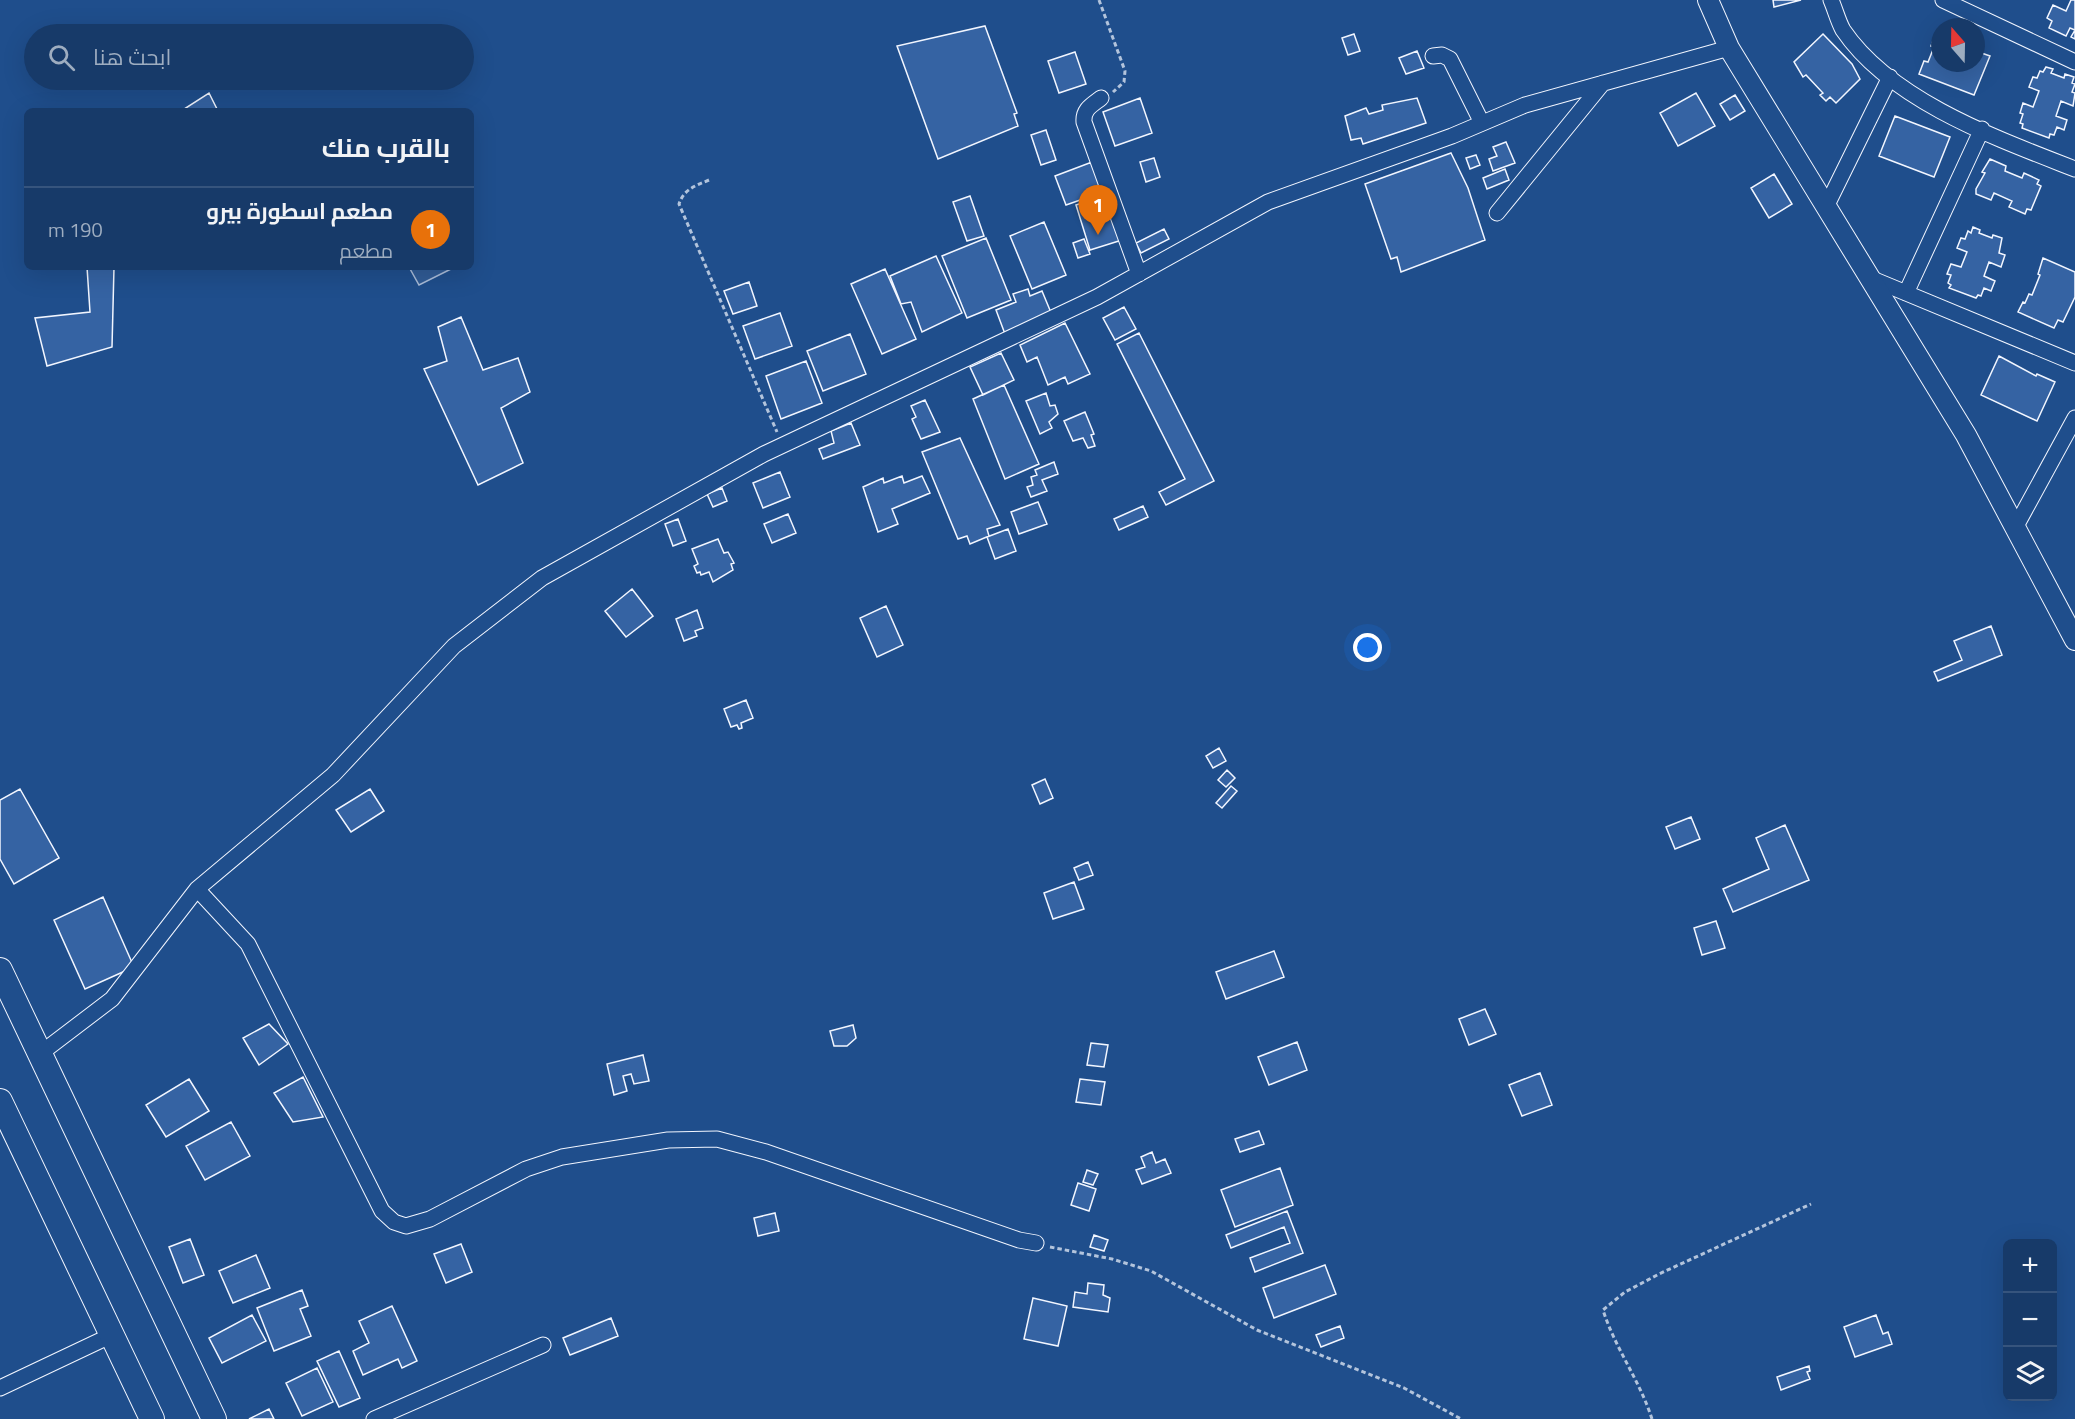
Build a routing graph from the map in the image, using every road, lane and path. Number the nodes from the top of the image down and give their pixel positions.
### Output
1 (1099, 0) edge
2 (1708, 0) edge
3 (1831, 0) edge
4 (1943, 0) edge
5 (1729, 48) junction
6 (1433, 56) dead end
7 (2075, 62) edge
8 (1890, 77) junction
9 (1603, 83) junction
10 (1101, 98) joint
11 (1482, 123) junction
12 (1982, 129) junction
13 (2075, 169) edge
14 (709, 180) dead end
15 (1827, 207) junction
16 (1497, 213) dead end
17 (1139, 274) junction
18 (1870, 278) junction
19 (1906, 293) junction
20 (2075, 363) edge
21 (2075, 418) edge
22 (783, 444) junction
23 (2015, 528) junction
24 (2075, 640) edge
25 (197, 889) junction
26 (0, 970) edge
27 (40, 1053) junction
28 (0, 1101) edge
29 (1811, 1204) dead end
30 (1036, 1243) joint
31 (112, 1335) junction
32 (543, 1345) dead end
33 (0, 1388) edge
34 (152, 1419) edge
35 (214, 1419) edge
36 (374, 1419) edge
37 (1461, 1419) edge
38 (1652, 1419) edge

1 - 10 path
2 - 5 street
3 - 8 street
4 - 7 street
5 - 9 street
5 - 15 street
6 - 11 street
8 - 12 street
8 - 15 street
9 - 11 street
9 - 16 street
10 - 17 street
11 - 17 street
12 - 13 street
12 - 19 street
14 - 22 path
15 - 18 street
17 - 22 street
18 - 19 street
18 - 23 street
19 - 20 street
21 - 23 street
22 - 25 street
23 - 24 street
25 - 27 street
25 - 30 street
26 - 27 main road
27 - 35 main road
28 - 31 main road
29 - 38 path
30 - 37 path
31 - 33 street
31 - 34 main road
32 - 36 street

